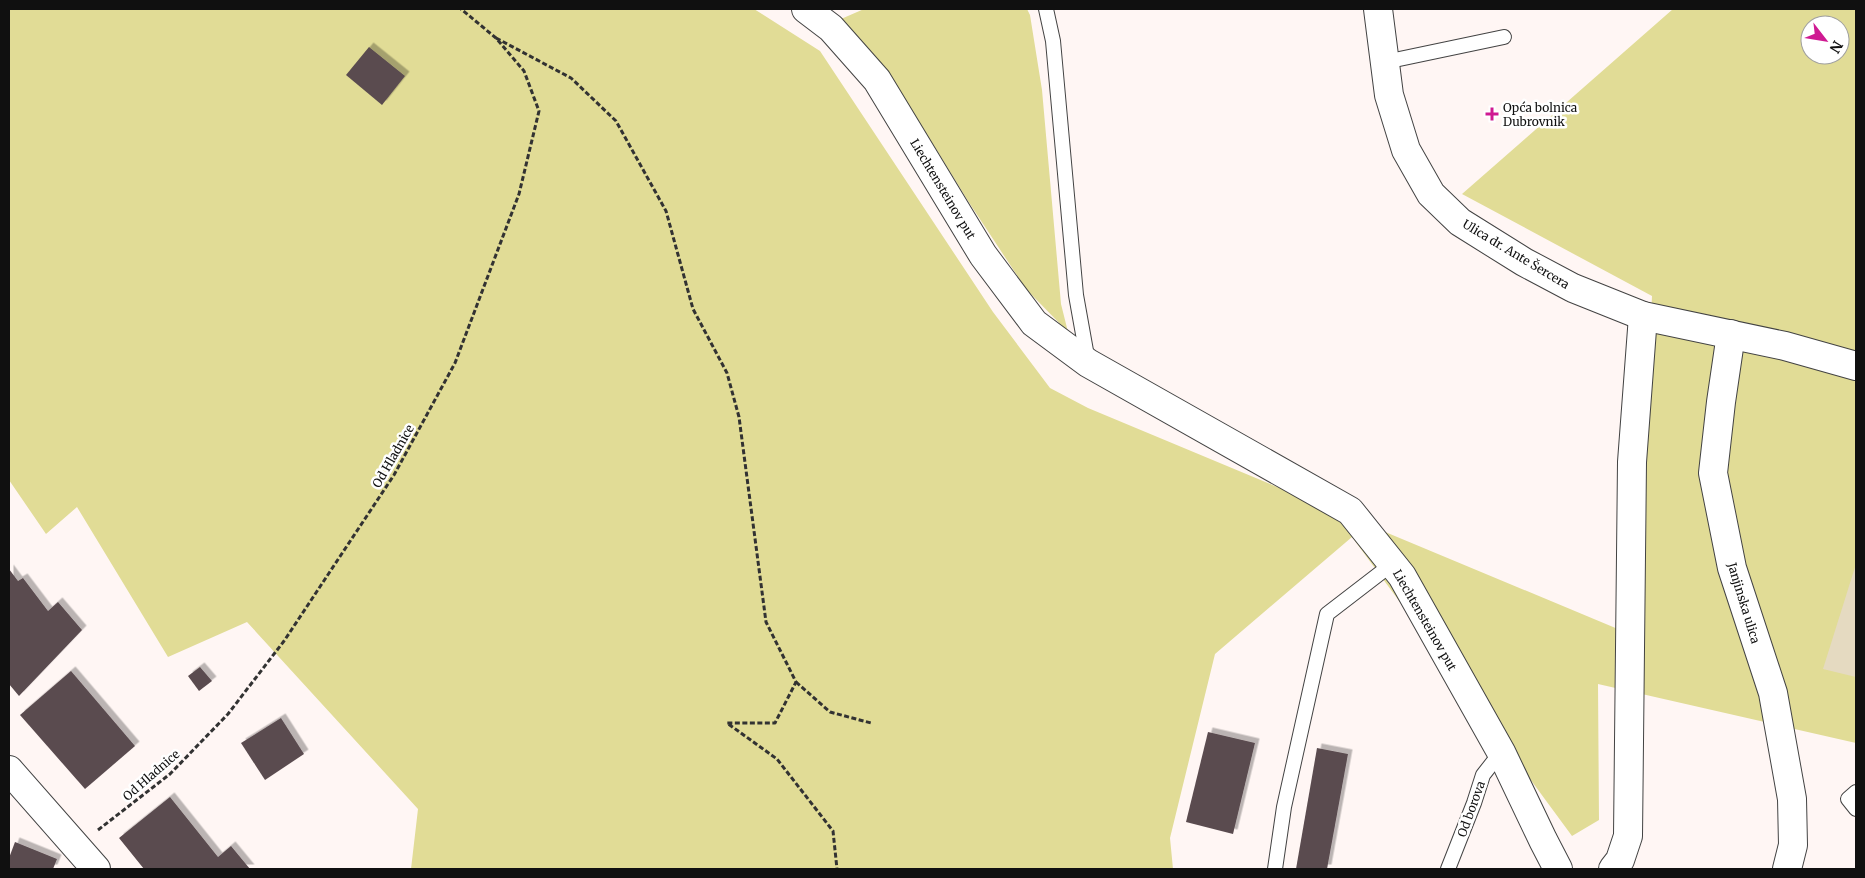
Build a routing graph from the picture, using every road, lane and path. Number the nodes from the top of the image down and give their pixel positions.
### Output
1 (461, 9) edge
2 (806, 9) edge
3 (1046, 9) edge
4 (1378, 9) edge
5 (1504, 37) dead end
6 (496, 38) junction
7 (1384, 62) junction
8 (1643, 316) junction
9 (1731, 334) junction
10 (1088, 362) junction
11 (1856, 366) edge
12 (1392, 564) junction
13 (796, 682) junction
14 (871, 723) dead end
15 (1501, 752) junction
16 (9, 770) edge
17 (1856, 792) edge
18 (1856, 809) edge
19 (76, 848) junction
20 (96, 869) edge
21 (837, 869) edge
22 (1275, 869) edge
23 (1448, 869) edge
24 (1558, 869) edge
25 (1613, 869) edge
26 (1787, 869) edge

1 - 6 path, Od Hladnice
2 - 10 street, Liechtensteinov put
3 - 10 lane
4 - 7 street, Ulica dr. Ante Šercera
5 - 7 lane
6 - 13 path
6 - 19 path, Od Hladnice
7 - 8 street, Ulica dr. Ante Šercera
8 - 9 street, Ulica dr. Ante Šercera
8 - 25 street
9 - 11 street, Ulica dr. Ante Šercera
9 - 26 street, Janjinska ulica
10 - 12 street, Liechtensteinov put
12 - 15 street, Liechtensteinov put
12 - 22 lane
13 - 14 path
13 - 21 path
15 - 23 lane, Od borova
15 - 24 street, Liechtensteinov put
16 - 19 street
17 - 18 lane
19 - 20 street

